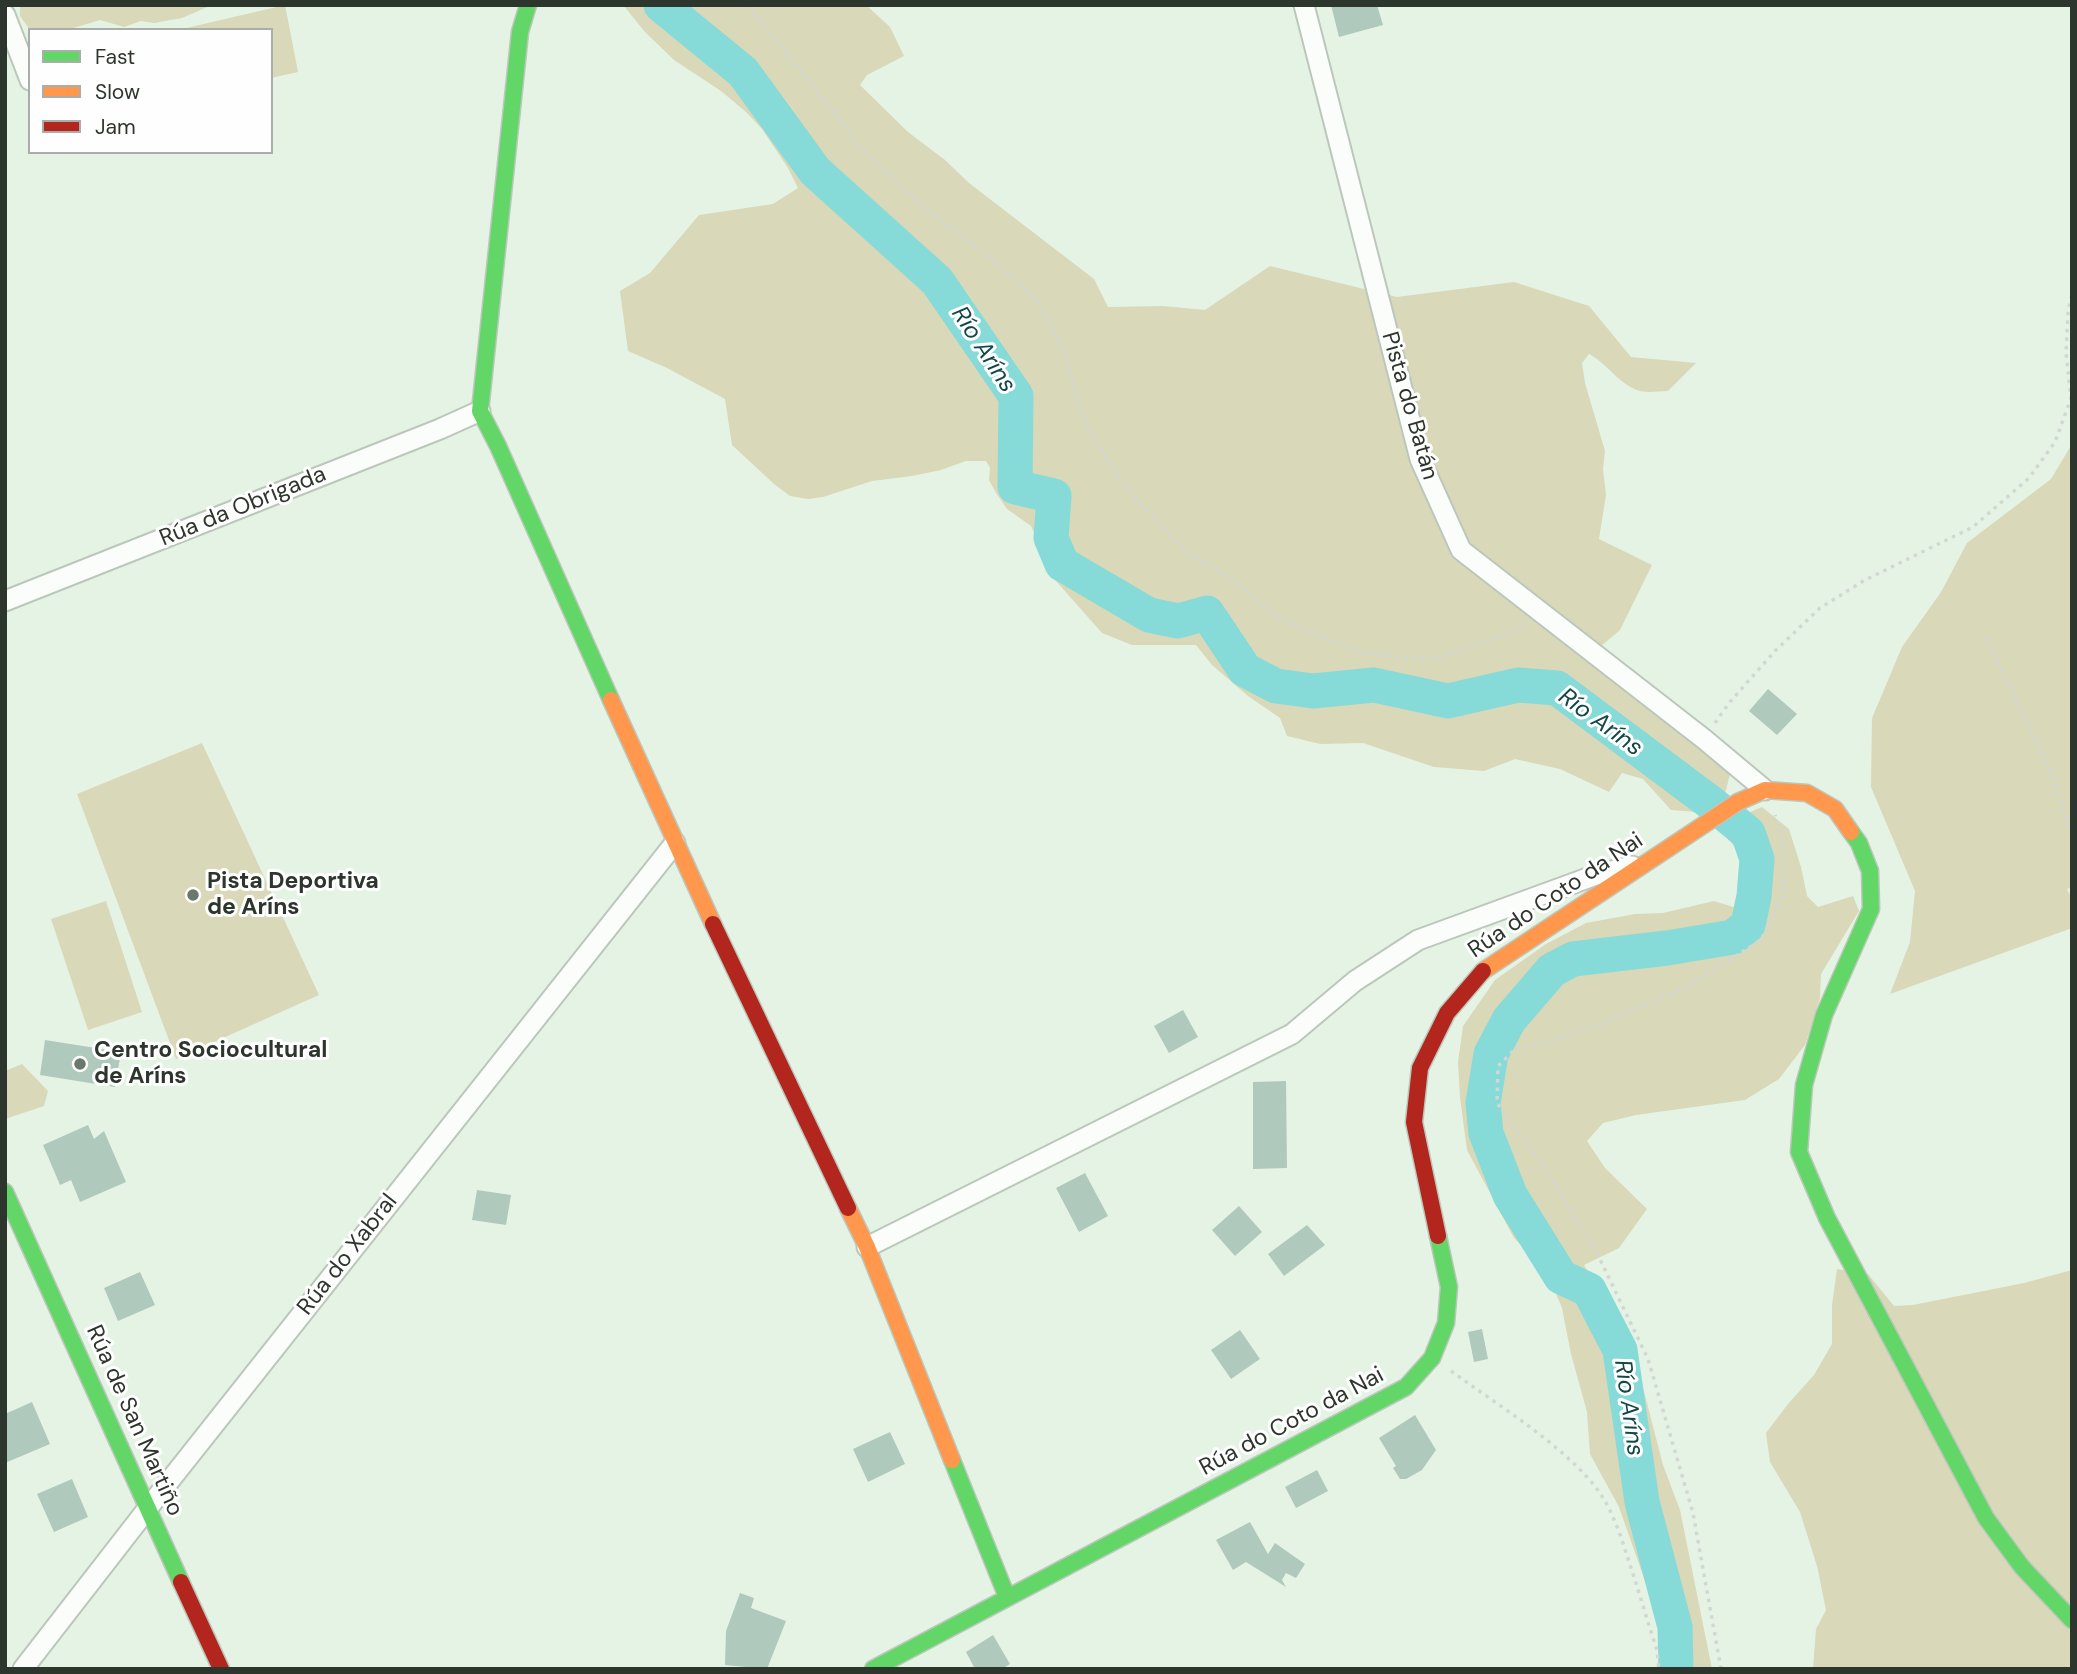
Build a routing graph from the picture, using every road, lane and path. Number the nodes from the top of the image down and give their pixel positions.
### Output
1 (527, 5) edge
2 (747, 5) edge
3 (1304, 5) edge
4 (5, 15) edge
5 (28, 75) edge
6 (2072, 294) edge
7 (480, 411) junction
8 (5, 601) edge
9 (1548, 620) junction
10 (1986, 638) dead end
11 (1704, 739) junction
12 (1765, 790) junction
13 (2072, 835) edge
14 (675, 843) junction
15 (1646, 863) junction
16 (5, 1192) edge
17 (867, 1247) junction
18 (1432, 1358) junction
19 (148, 1508) junction
20 (1007, 1597) junction
21 (2072, 1620) edge
22 (23, 1669) edge
23 (221, 1669) edge
24 (873, 1669) edge
25 (1659, 1669) edge
26 (1721, 1669) edge

1 - 7 street
2 - 9 path
3 - 9 street, Pista do Batán
4 - 5 street
6 - 11 path
7 - 8 street, Rúa da Obrigada
7 - 14 street
9 - 11 street, Pista do Batán
10 - 13 path
11 - 12 street, Pista do Batán
12 - 15 street, Rúa do Coto da Nai
12 - 21 street
12 - 26 path
14 - 17 street
14 - 19 street, Rúa do Xabral
15 - 17 street
15 - 18 street, Rúa do Coto da Nai
16 - 19 street, Rúa de San Martiño
17 - 20 street
18 - 20 street, Rúa do Coto da Nai
18 - 25 path
19 - 22 street, Rúa do Xabral
19 - 23 street, Rúa de San Martiño
20 - 24 street, Rúa do Coto da Nai

